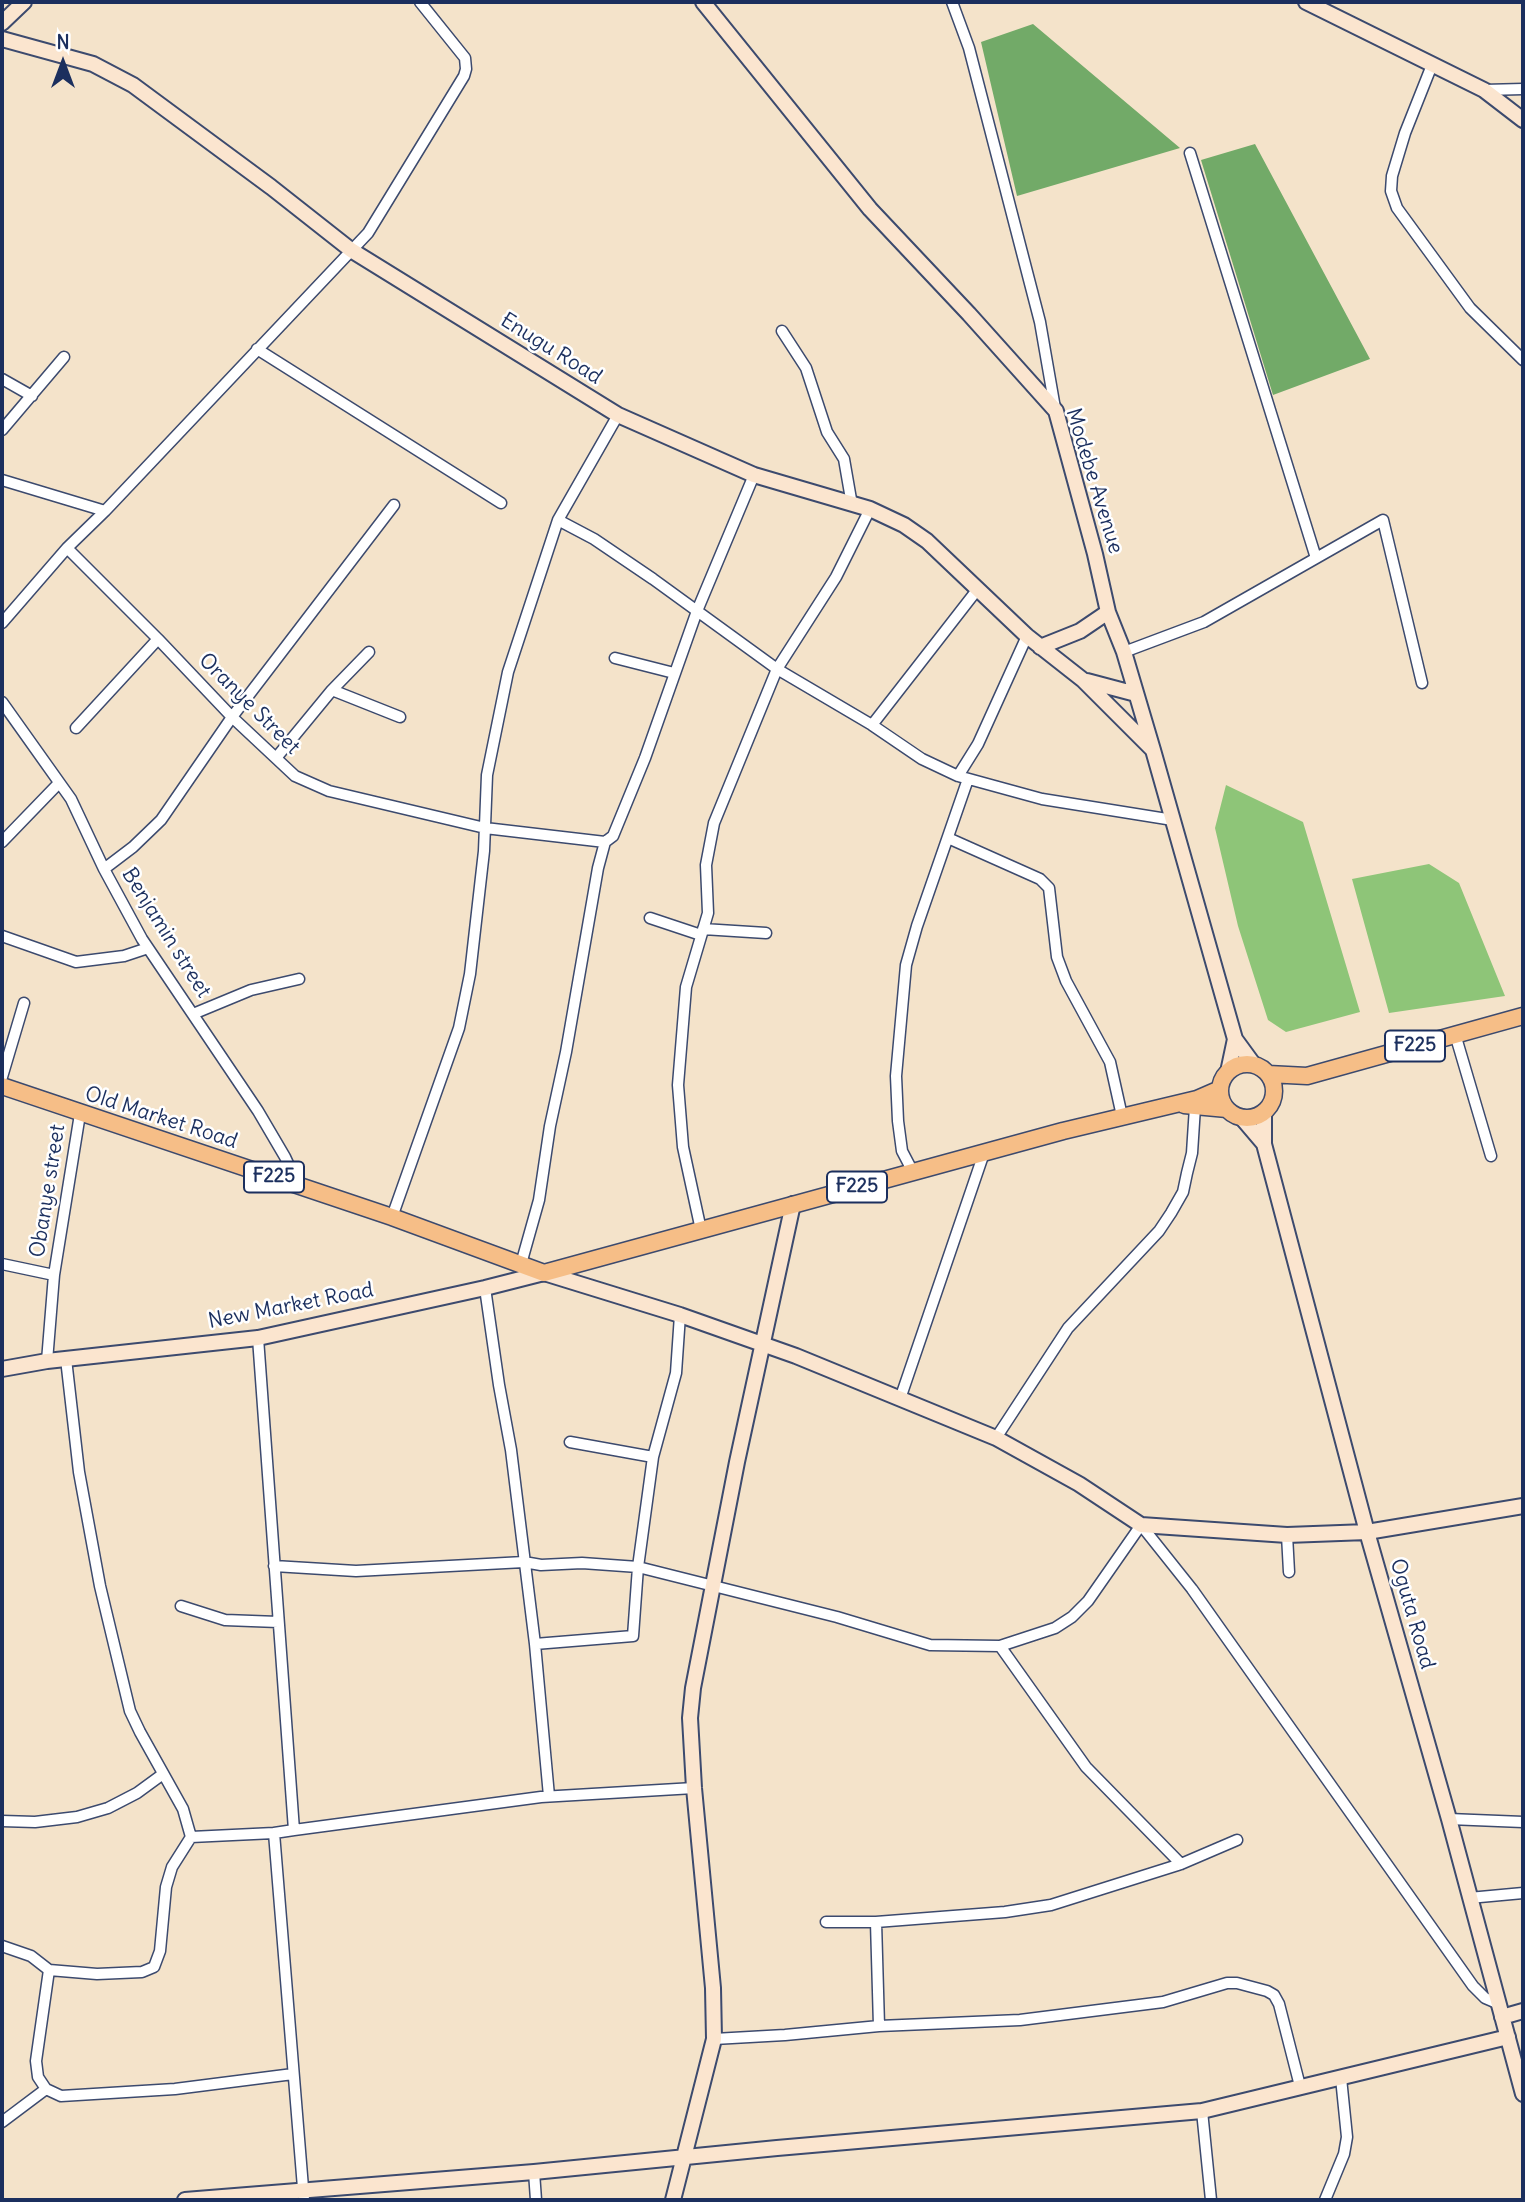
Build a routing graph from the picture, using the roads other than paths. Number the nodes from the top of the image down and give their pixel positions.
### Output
1 (24, 2) edge
2 (420, 2) edge
3 (703, 2) edge
4 (952, 2) edge
5 (1306, 2) edge
6 (2, 23) edge
7 (2, 39) edge
8 (1432, 65) junction
9 (1523, 89) edge
10 (1484, 90) junction
11 (1523, 120) edge
12 (1190, 153) dead end
13 (351, 250) junction
14 (782, 331) dead end
15 (257, 349) junction
16 (64, 357) dead end
17 (1523, 360) edge
18 (2, 379) edge
19 (32, 396) junction
20 (1056, 411) junction
21 (618, 415) junction
22 (2, 430) edge
23 (754, 475) junction
24 (2, 480) edge
25 (501, 503) dead end
26 (394, 505) dead end
27 (852, 505) junction
28 (870, 509) junction
29 (105, 511) junction
30 (558, 520) junction
31 (66, 548) junction
32 (1316, 558) junction
33 (977, 590) junction
34 (696, 611) junction
35 (1108, 612) junction
36 (2, 623) edge
37 (1027, 636) junction
38 (158, 639) junction
39 (1040, 647) junction
40 (369, 652) dead end
41 (1124, 652) junction
42 (615, 658) dead end
43 (777, 669) junction
44 (674, 673) junction
45 (1083, 680) junction
46 (1422, 683) dead end
47 (332, 690) junction
48 (1136, 694) junction
49 (2, 702) edge
50 (232, 717) junction
51 (400, 717) dead end
52 (872, 725) junction
53 (76, 727) dead end
54 (1153, 750) junction
55 (276, 758) junction
56 (963, 778) junction
57 (59, 783) junction
58 (1173, 820) junction
59 (485, 828) junction
60 (948, 838) junction
61 (2, 842) edge
62 (605, 842) junction
63 (104, 869) junction
64 (650, 918) dead end
65 (702, 932) junction
66 (766, 933) dead end
67 (2, 936) edge
68 (148, 947) junction
69 (299, 979) dead end
70 (24, 1003) dead end
71 (193, 1014) junction
72 (1523, 1016) edge
73 (1455, 1034) junction
74 (1234, 1039) junction
75 (1261, 1069) junction
76 (1228, 1072) junction
77 (1307, 1076) junction
78 (2, 1077) edge
79 (2, 1086) edge
80 (1220, 1089) junction
81 (1273, 1097) junction
82 (1171, 1104) junction
83 (1195, 1107) junction
84 (1264, 1112) junction
85 (1234, 1113) junction
86 (80, 1114) junction
87 (1122, 1116) junction
88 (1264, 1144) junction
89 (984, 1153) junction
90 (1491, 1156) dead end
91 (913, 1172) junction
92 (298, 1185) junction
93 (793, 1204) junction
94 (392, 1217) junction
95 (701, 1230) junction
96 (2, 1264) edge
97 (521, 1264) junction
98 (544, 1273) junction
99 (54, 1275) junction
100 (485, 1288) junction
101 (680, 1315) junction
102 (258, 1338) junction
103 (762, 1345) junction
104 (66, 1359) junction
105 (47, 1361) junction
106 (2, 1369) edge
107 (900, 1399) junction
108 (996, 1438) junction
109 (570, 1443) dead end
110 (653, 1457) junction
111 (1523, 1506) edge
112 (1142, 1525) junction
113 (1367, 1532) junction
114 (1287, 1535) junction
115 (524, 1562) junction
116 (274, 1566) junction
117 (638, 1567) junction
118 (1289, 1572) dead end
119 (713, 1586) junction
120 (181, 1606) dead end
121 (278, 1622) junction
122 (535, 1644) junction
123 (1000, 1646) junction
124 (163, 1774) junction
125 (694, 1788) junction
126 (549, 1796) junction
127 (1449, 1819) junction
128 (2, 1821) edge
129 (1523, 1822) edge
130 (294, 1830) junction
131 (274, 1833) junction
132 (191, 1837) junction
133 (1237, 1840) dead end
134 (1181, 1864) junction
135 (1523, 1893) edge
136 (1469, 1898) junction
137 (826, 1922) dead end
138 (876, 1922) junction
139 (2, 1947) edge
140 (49, 1970) junction
141 (1501, 2011) junction
142 (1523, 2011) edge
143 (879, 2026) junction
144 (714, 2039) junction
145 (1510, 2044) junction
146 (1523, 2063) edge
147 (293, 2074) junction
148 (1341, 2078) junction
149 (1300, 2086) junction
150 (46, 2089) junction
151 (1523, 2094) edge
152 (1202, 2111) junction
153 (2, 2122) edge
154 (683, 2157) junction
155 (534, 2172) junction
156 (304, 2195) edge
157 (185, 2200) edge
158 (536, 2200) edge
159 (673, 2200) edge
160 (1211, 2200) edge
161 (1325, 2200) edge

1 - 6 street
2 - 13 street
3 - 20 street, Modebe Avenue
4 - 20 street
5 - 8 street
7 - 13 street, Enugu Road
8 - 10 street
8 - 17 street
9 - 10 street
10 - 11 street
12 - 32 street
13 - 15 street
13 - 21 street, Enugu Road
14 - 27 street
15 - 25 street
15 - 29 street
16 - 19 street
18 - 19 street
19 - 22 street
20 - 35 street, Modebe Avenue
21 - 23 street, Enugu Road
21 - 30 street
23 - 27 street, Enugu Road
23 - 34 street
24 - 29 street
26 - 50 street
27 - 28 street, Enugu Road
28 - 33 street, Enugu Road
28 - 43 street
29 - 31 street
30 - 34 street
30 - 59 street
31 - 36 street
31 - 38 street, Oranye Street
32 - 41 street
32 - 46 street
33 - 37 street, Enugu Road
33 - 52 street
34 - 43 street
34 - 44 street
35 - 39 street
35 - 41 street, Modebe Avenue
37 - 39 street, Enugu Road
37 - 56 street
38 - 50 street, Oranye Street
38 - 53 street
39 - 45 street, Enugu Road
40 - 47 street
41 - 48 street, Modebe Avenue
42 - 44 street
43 - 52 street
43 - 65 street
44 - 62 street
45 - 48 street
45 - 54 street, Enugu Road
47 - 51 street
47 - 55 street
48 - 54 street, Modebe Avenue
49 - 57 street, Benjamin street
50 - 55 street, Oranye Street
50 - 63 street
52 - 56 street
54 - 58 street, Modebe Avenue
55 - 59 street, Oranye Street
56 - 58 street
56 - 60 street
57 - 61 street
57 - 63 street, Benjamin street
58 - 74 street, Modebe Avenue
59 - 62 street, Oranye Street
59 - 94 street
60 - 87 street
60 - 91 street
62 - 97 street
63 - 68 street, Benjamin street
64 - 65 street
65 - 66 street
65 - 95 street
67 - 68 street
68 - 71 street, Benjamin street
69 - 71 street
70 - 78 street
71 - 92 street, Benjamin street
72 - 73 main road, F225
73 - 77 main road, F225
73 - 90 street
74 - 75 street
74 - 76 street
75 - 76 main road, F225
75 - 77 main road, F225
75 - 81 main road
76 - 80 main road
77 - 81 main road, F225
79 - 86 main road, Old Market Road / F225
80 - 82 main road, F225
80 - 85 main road
81 - 84 main road, F225
82 - 83 main road, F225
82 - 87 main road, F225
83 - 85 main road, F225
83 - 108 street
84 - 85 main road, F225
84 - 88 street
85 - 88 street
86 - 92 main road, Old Market Road / F225
86 - 99 street, Obanye street
87 - 89 main road, F225
88 - 113 street, Oguta Road
89 - 91 main road, F225
89 - 107 street
91 - 93 main road, F225
92 - 94 main road, Old Market Road / F225
93 - 95 main road, F225
93 - 103 street
94 - 97 main road, Old Market Road / F225
95 - 98 main road, F225
96 - 99 street
97 - 98 main road, Old Market Road / F225
98 - 100 street, New Market Road
98 - 101 street
99 - 105 street, Obanye street
100 - 102 street, New Market Road
100 - 115 street
101 - 103 street
101 - 110 street
102 - 104 street, New Market Road
102 - 116 street
103 - 107 street
103 - 119 street
104 - 105 street, New Market Road
104 - 124 street
105 - 106 street, New Market Road
107 - 108 street
108 - 112 street
109 - 110 street
110 - 117 street
111 - 113 street
112 - 114 street
112 - 123 street
112 - 141 street
113 - 114 street
113 - 127 street, Oguta Road
114 - 118 street
115 - 116 street
115 - 117 street
115 - 122 street
116 - 121 street
117 - 119 street
117 - 122 street
119 - 123 street
119 - 125 street
120 - 121 street
121 - 130 street
122 - 126 street
123 - 134 street
124 - 128 street
124 - 132 street
125 - 126 street
125 - 144 street
126 - 130 street
127 - 129 street
127 - 136 street, Oguta Road
130 - 131 street
131 - 132 street
131 - 147 street
132 - 140 street
133 - 134 street
134 - 138 street
135 - 136 street
136 - 141 street, Oguta Road
137 - 138 street
138 - 143 street
139 - 140 street
140 - 150 street
141 - 142 street
141 - 145 street, Oguta Road
143 - 144 street
143 - 149 street
144 - 154 street
145 - 146 street
145 - 148 street
145 - 151 street, Oguta Road
147 - 150 street
147 - 156 street
148 - 149 street
148 - 161 street
149 - 152 street
150 - 153 street
152 - 154 street
152 - 160 street
154 - 155 street
154 - 159 street
155 - 156 street
155 - 158 street
156 - 157 street

